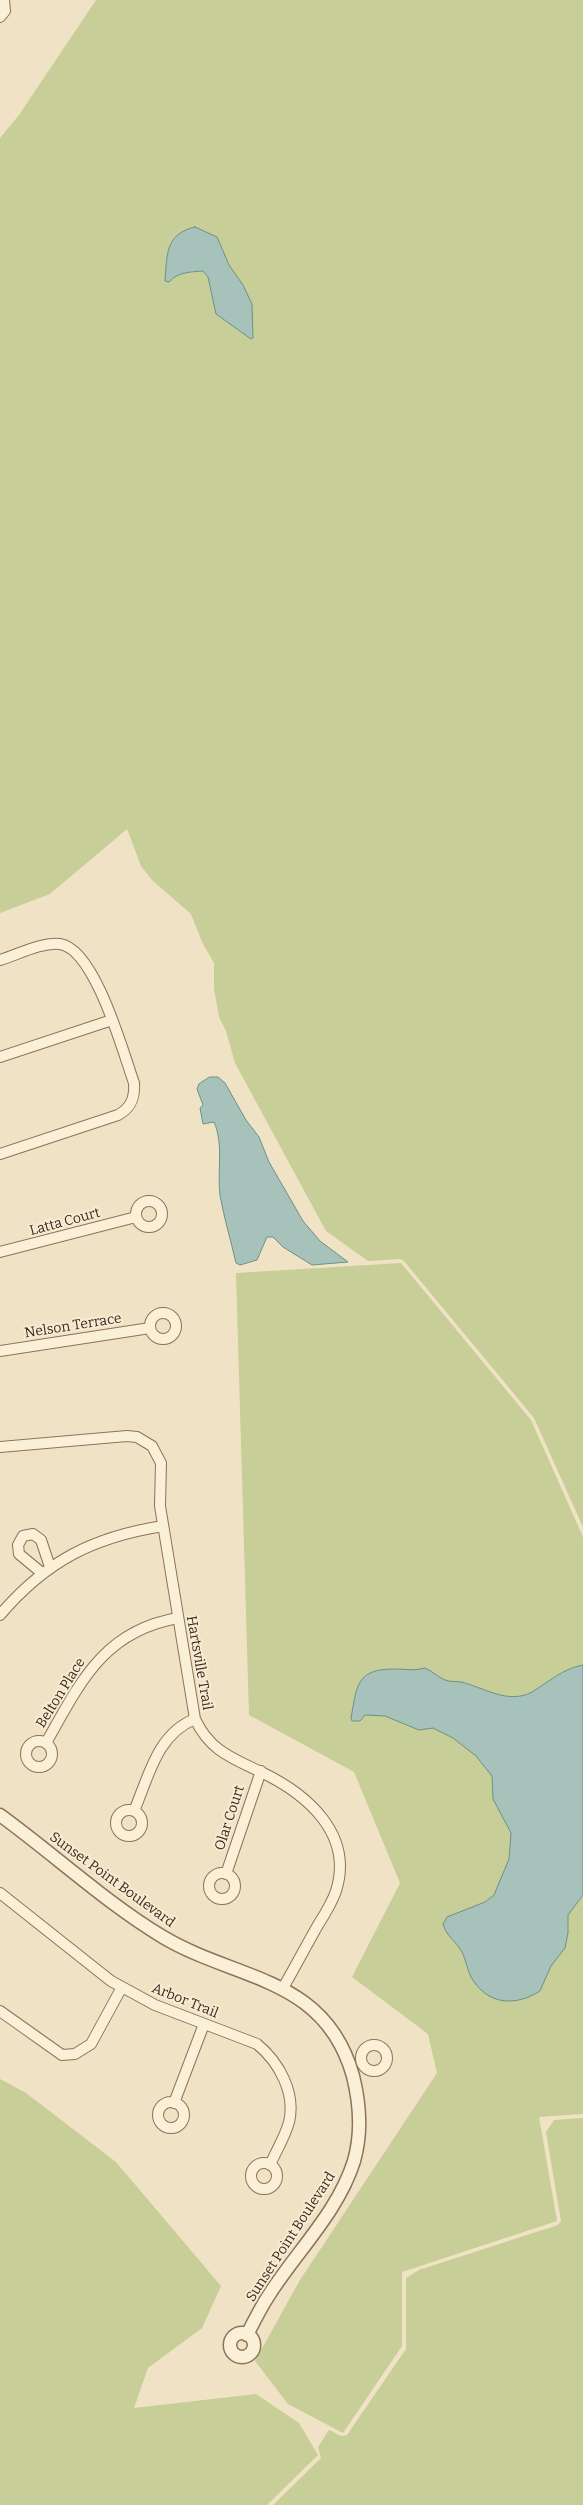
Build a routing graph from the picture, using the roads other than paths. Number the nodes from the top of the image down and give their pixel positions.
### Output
1 (4, 0) edge
2 (0, 17) edge
3 (0, 960) edge
4 (112, 1020) junction
5 (0, 1057) edge
6 (0, 1154) edge
7 (136, 1217) dead end
8 (0, 1252) edge
9 (150, 1328) dead end
10 (0, 1351) edge
11 (0, 1447) edge
12 (163, 1526) junction
13 (0, 1615) edge
14 (178, 1618) junction
15 (195, 1719) junction
16 (46, 1743) dead end
17 (261, 1772) junction
18 (134, 1811) dead end
19 (0, 1815) edge
20 (226, 1874) dead end
21 (0, 1893) edge
22 (122, 1987) junction
23 (283, 1988) junction
24 (0, 2011) edge
25 (204, 2024) junction
26 (174, 2103) dead end
27 (270, 2165) dead end
28 (247, 2334) dead end

1 - 2 street
3 - 4 street
4 - 5 street
4 - 6 street
7 - 8 street, Latta Court
9 - 10 street, Nelson Terrace
11 - 12 street, Hartsville Trail
12 - 13 street
12 - 14 street, Hartsville Trail
14 - 15 street, Hartsville Trail
14 - 16 street, Belton Place
15 - 17 street, Hartsville Trail
15 - 18 street
17 - 20 street, Olar Court
17 - 23 street, Hartsville Trail
19 - 23 street, Sunset Point Boulevard
21 - 22 street, Arbor Trail
22 - 24 street
22 - 25 street, Arbor Trail
23 - 28 street, Sunset Point Boulevard
25 - 26 street
25 - 27 street, Arbor Trail

